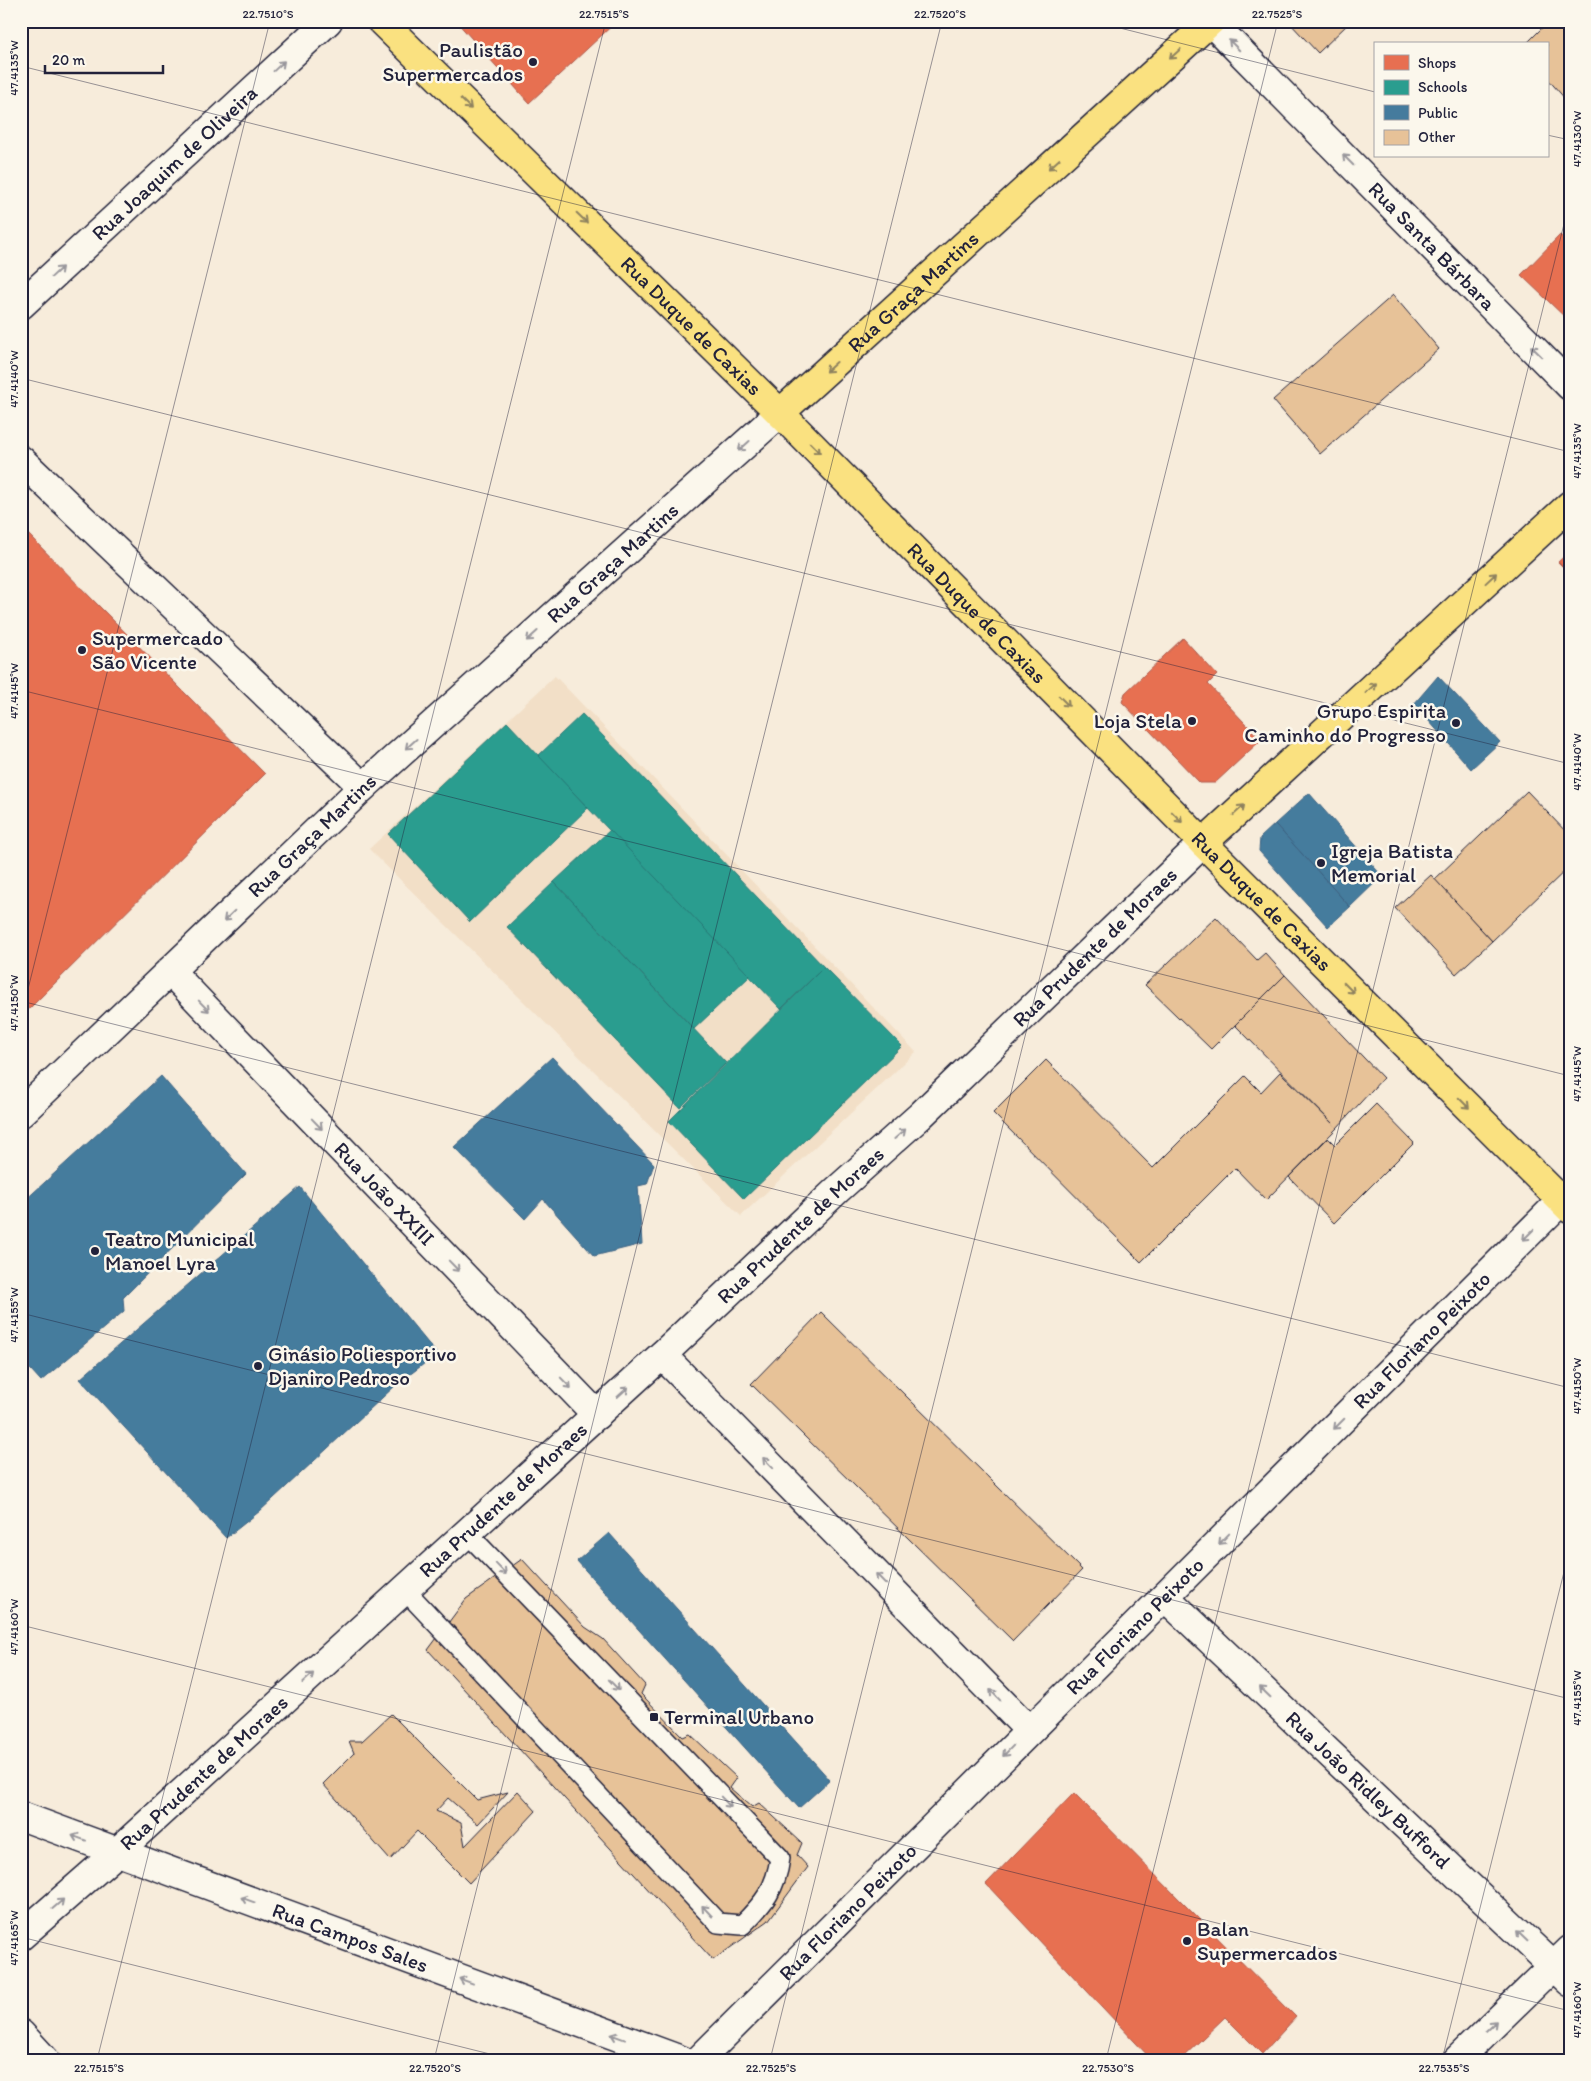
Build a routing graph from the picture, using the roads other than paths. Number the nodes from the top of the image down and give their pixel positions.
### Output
1 (328, 21) edge
2 (381, 21) edge
3 (1211, 21) edge
4 (21, 305) edge
5 (1570, 386) edge
6 (780, 413) junction
7 (21, 460) edge
8 (1570, 505) edge
9 (363, 787) junction
10 (1203, 843) junction
11 (170, 971) junction
12 (21, 1113) edge
13 (1567, 1201) edge
14 (662, 1355) junction
15 (597, 1415) junction
16 (467, 1534) junction
17 (405, 1590) junction
18 (1166, 1597) junction
19 (1029, 1730) junction
20 (21, 1816) edge
21 (117, 1852) junction
22 (21, 1936) edge
23 (1564, 1966) edge
24 (21, 2034) edge
25 (45, 2060) edge
26 (681, 2060) edge
27 (699, 2060) edge
28 (1456, 2060) edge

4 -> 1 street, Rua Joaquim de Oliveira
2 -> 6 main road, Rua Duque de Caxias
5 -> 3 street, Rua Santa Bárbara
3 -> 6 main road, Rua Graça Martins
6 -> 9 street, Rua Graça Martins
6 -> 10 main road, Rua Duque de Caxias
7 - 9 street
10 -> 8 main road, Rua Prudente de Moraes
9 -> 11 street, Rua Graça Martins
10 -> 13 main road, Rua Duque de Caxias
14 -> 10 street, Rua Prudente de Moraes
11 - 12 street, Rua Graça Martins
11 -> 15 street, Rua João XXIII
13 -> 18 street, Rua Floriano Peixoto
15 -> 14 street, Rua Prudente de Moraes
19 -> 14 street
15 - 16 street, Rua Prudente de Moraes
16 - 17 street, Rua Prudente de Moraes
16 -> 17 lane
21 -> 17 street, Rua Prudente de Moraes
18 - 19 street, Rua Floriano Peixoto
23 -> 18 street, Rua João Ridley Bufford
19 -> 27 street, Rua Floriano Peixoto
21 -> 20 street, Rua Campos Sales
22 -> 21 street, Rua Prudente de Moraes
26 -> 21 street, Rua Campos Sales
28 -> 23 street
24 - 25 street

